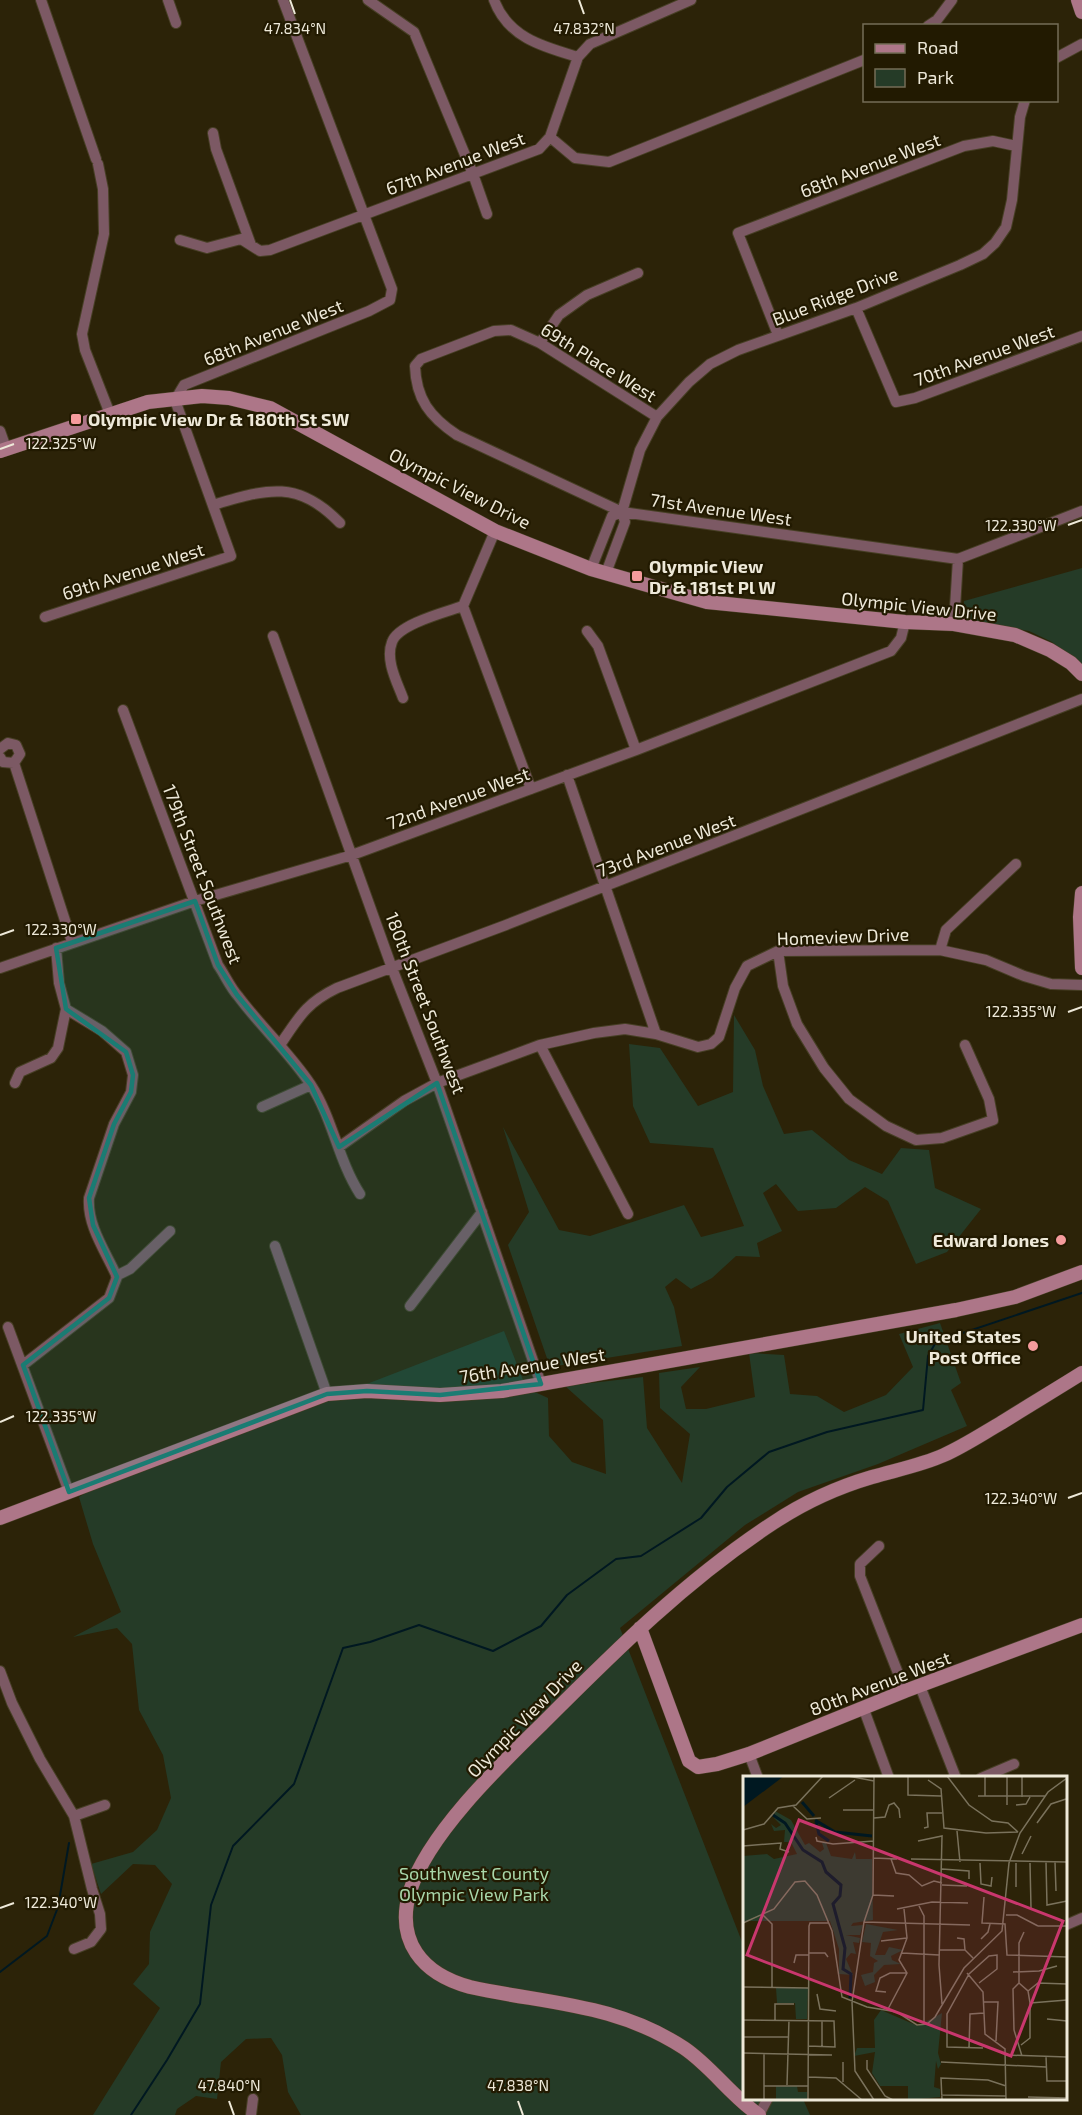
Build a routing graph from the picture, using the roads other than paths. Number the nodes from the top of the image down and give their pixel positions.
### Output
1 (41, 0) edge
2 (168, 0) edge
3 (283, 0) edge
4 (368, 0) edge
5 (494, 0) edge
6 (658, 0) edge
7 (691, 0) edge
8 (952, 0) edge
9 (1078, 0) edge
10 (664, 10) junction
11 (1082, 12) edge
12 (176, 22) dead end
13 (931, 24) edge
14 (1082, 44) edge
15 (578, 57) junction
16 (1058, 57) edge
17 (863, 60) edge
18 (1024, 102) edge
19 (213, 133) dead end
20 (550, 137) junction
21 (1016, 146) junction
22 (473, 174) junction
23 (487, 214) dead end
24 (363, 216) junction
25 (180, 240) dead end
26 (251, 245) junction
27 (638, 273) dead end
28 (856, 308) junction
29 (778, 335) junction
30 (1082, 336) edge
31 (540, 343) junction
32 (421, 358) joint
33 (175, 400) junction
34 (110, 414) junction
35 (657, 417) junction
36 (0, 431) edge
37 (3, 450) edge
38 (213, 505) junction
39 (1082, 511) edge
40 (622, 512) junction
41 (340, 523) dead end
42 (495, 531) junction
43 (958, 559) junction
44 (591, 569) junction
45 (606, 573) junction
46 (463, 606) junction
47 (45, 617) dead end
48 (905, 622) junction
49 (954, 624) junction
50 (587, 631) dead end
51 (273, 636) dead end
52 (1082, 674) edge
53 (403, 698) dead end
54 (1082, 699) edge
55 (123, 710) dead end
56 (0, 749) edge
57 (636, 750) junction
58 (0, 757) edge
59 (14, 763) junction
60 (567, 775) junction
61 (531, 789) junction
62 (352, 855) junction
63 (1016, 864) dead end
64 (606, 886) junction
65 (1082, 893) edge
66 (195, 901) junction
67 (72, 942) junction
68 (56, 948) junction
69 (940, 950) junction
70 (778, 951) junction
71 (0, 968) edge
72 (392, 968) junction
73 (1082, 968) edge
74 (1082, 985) edge
75 (66, 1009) junction
76 (656, 1034) junction
77 (280, 1045) junction
78 (540, 1045) junction
79 (965, 1045) dead end
80 (15, 1083) dead end
81 (437, 1083) junction
82 (311, 1085) junction
83 (262, 1107) dead end
84 (339, 1147) junction
85 (360, 1194) dead end
86 (482, 1212) junction
87 (628, 1214) dead end
88 (170, 1231) dead end
89 (275, 1246) dead end
90 (1082, 1272) edge
91 (116, 1276) junction
92 (410, 1306) dead end
93 (8, 1327) dead end
94 (23, 1365) junction
95 (1082, 1373) edge
96 (541, 1384) junction
97 (327, 1394) junction
98 (69, 1492) junction
99 (0, 1518) edge
100 (879, 1546) dead end
101 (1082, 1625) edge
102 (640, 1628) junction
103 (0, 1671) edge
104 (920, 1686) junction
105 (905, 1691) junction
106 (863, 1707) junction
107 (749, 1754) junction
108 (1014, 1764) dead end
109 (757, 1776) edge
110 (888, 1776) edge
111 (955, 1776) edge
112 (986, 1776) edge
113 (105, 1804) dead end
114 (74, 1816) junction
115 (1082, 1918) edge
116 (1067, 1924) edge
117 (74, 1949) dead end
118 (253, 2099) dead end
119 (767, 2100) edge
120 (251, 2115) edge
121 (759, 2115) edge

1 - 34 street
2 - 12 street
3 - 24 street
4 - 22 street
5 - 15 street
6 - 10 street
7 - 10 street
8 - 13 street
9 - 11 main road
10 - 15 street
14 - 16 street
15 - 20 street
17 - 20 street, 67th Avenue West
18 - 21 street, Blue Ridge Drive
19 - 26 street
20 - 22 street, 67th Avenue West
21 - 28 street, Blue Ridge Drive
21 - 29 street, 68th Avenue West
22 - 23 street
22 - 24 street, 67th Avenue West
24 - 26 street, 67th Avenue West
24 - 33 street, 68th Avenue West
25 - 26 street, 67th Avenue West
27 - 31 street
28 - 29 street, Blue Ridge Drive
28 - 30 street, 70th Avenue West
29 - 35 street, Blue Ridge Drive
31 - 32 street, 69th Place West
31 - 35 street, 69th Place West
32 - 40 street, 71st Avenue West
33 - 34 main road, Olympic View Drive
33 - 38 street
33 - 42 main road, Olympic View Drive
34 - 37 main road, Olympic View Drive
35 - 40 street, Blue Ridge Drive
36 - 37 street
38 - 41 street
38 - 47 street, 69th Avenue West
39 - 43 street, 71st Avenue West
40 - 43 street, 71st Avenue West
40 - 44 street, Blue Ridge Drive
40 - 45 street, Blue Ridge Drive
42 - 44 main road, Olympic View Drive
42 - 46 street
43 - 49 street
44 - 45 main road, Olympic View Drive
45 - 48 main road, Olympic View Drive
46 - 53 street
46 - 61 street
48 - 49 main road, Olympic View Drive
48 - 57 street, 72nd Avenue West
49 - 52 main road, Olympic View Drive
50 - 57 street
51 - 62 street, 180th Street Southwest
54 - 64 street, 73rd Avenue West
55 - 66 street, 179th Street Southwest
56 - 59 street
57 - 60 street, 72nd Avenue West
58 - 59 street
59 - 67 street
60 - 61 street, 72nd Avenue West
60 - 64 street
61 - 62 street, 72nd Avenue West
62 - 66 street, 72nd Avenue West
62 - 72 street, 180th Street Southwest
63 - 69 street
64 - 72 street, 73rd Avenue West
64 - 76 street
65 - 73 main road
66 - 67 street, 72nd Avenue West
66 - 77 street, 179th Street Southwest
67 - 68 street, 72nd Avenue West
68 - 71 street, 72nd Avenue West
68 - 75 street
69 - 70 street, Homeview Drive
69 - 74 street, Homeview Drive
70 - 76 street, Homeview Drive
70 - 79 street
72 - 77 street, 73rd Avenue West
72 - 81 street, 180th Street Southwest
75 - 80 street
75 - 91 street
76 - 78 street
77 - 82 street, 179th Street Southwest
78 - 81 street
78 - 87 street
81 - 84 street
81 - 86 street, 180th Street Southwest
82 - 83 street
82 - 84 street, 179th Street Southwest
84 - 85 street, 179th Street Southwest
86 - 92 street
86 - 96 street, 180th Street Southwest
88 - 91 street
89 - 97 street
90 - 96 main road, 76th Avenue West
91 - 94 street
93 - 94 street
94 - 98 street
95 - 102 main road, Olympic View Drive
96 - 97 main road, 76th Avenue West
97 - 98 main road, 76th Avenue West
98 - 99 main road, 76th Avenue West
100 - 105 street
101 - 104 main road, 80th Avenue West
102 - 107 main road, 80th Avenue West
102 - 121 main road, Olympic View Drive
103 - 114 street
104 - 105 main road, 80th Avenue West
104 - 111 street
105 - 106 main road, 80th Avenue West
106 - 107 main road, 80th Avenue West
106 - 110 street
107 - 109 street
108 - 112 street
113 - 114 street
114 - 117 street
115 - 116 street
118 - 120 street
119 - 121 street

